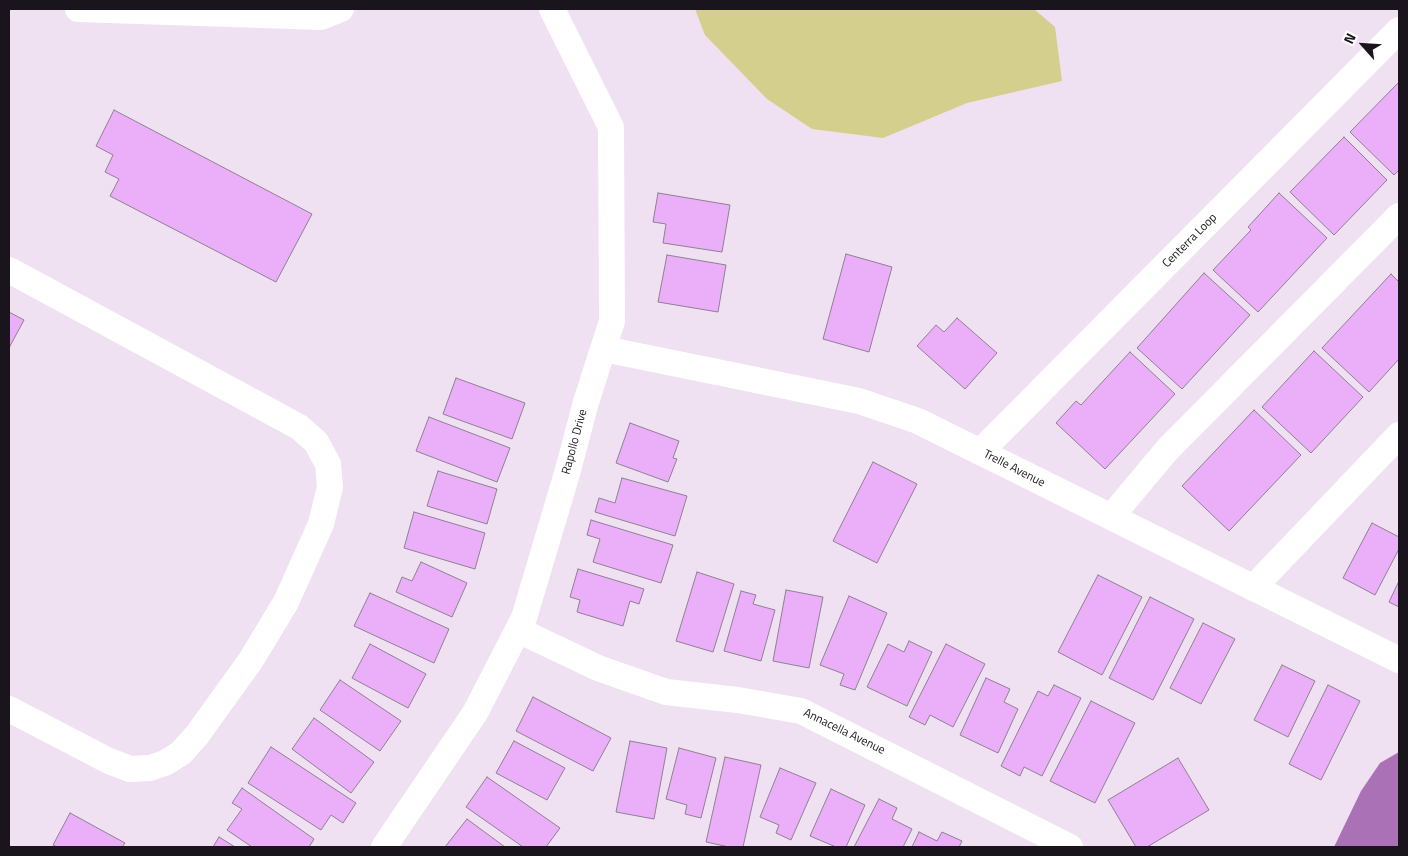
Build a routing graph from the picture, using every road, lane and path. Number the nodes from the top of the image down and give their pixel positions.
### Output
1 (78, 9) edge
2 (341, 9) edge
3 (552, 9) edge
4 (1399, 30) edge
5 (1399, 216) edge
6 (9, 270) edge
7 (604, 349) junction
8 (1399, 435) edge
9 (980, 452) junction
10 (1111, 517) junction
11 (1253, 588) junction
12 (518, 630) junction
13 (1399, 660) edge
14 (9, 709) edge
15 (384, 847) edge
16 (1070, 847) edge

1 - 2 street
3 - 7 street, Rapollo Drive
4 - 9 street, Centerra Loop
5 - 10 street
6 - 14 street
7 - 9 street, Trelle Avenue
7 - 12 street, Rapollo Drive
8 - 11 street
9 - 10 street, Trelle Avenue
10 - 11 street, Trelle Avenue
11 - 13 street, Trelle Avenue
12 - 15 street, Rapollo Drive
12 - 16 street, Annacella Avenue

